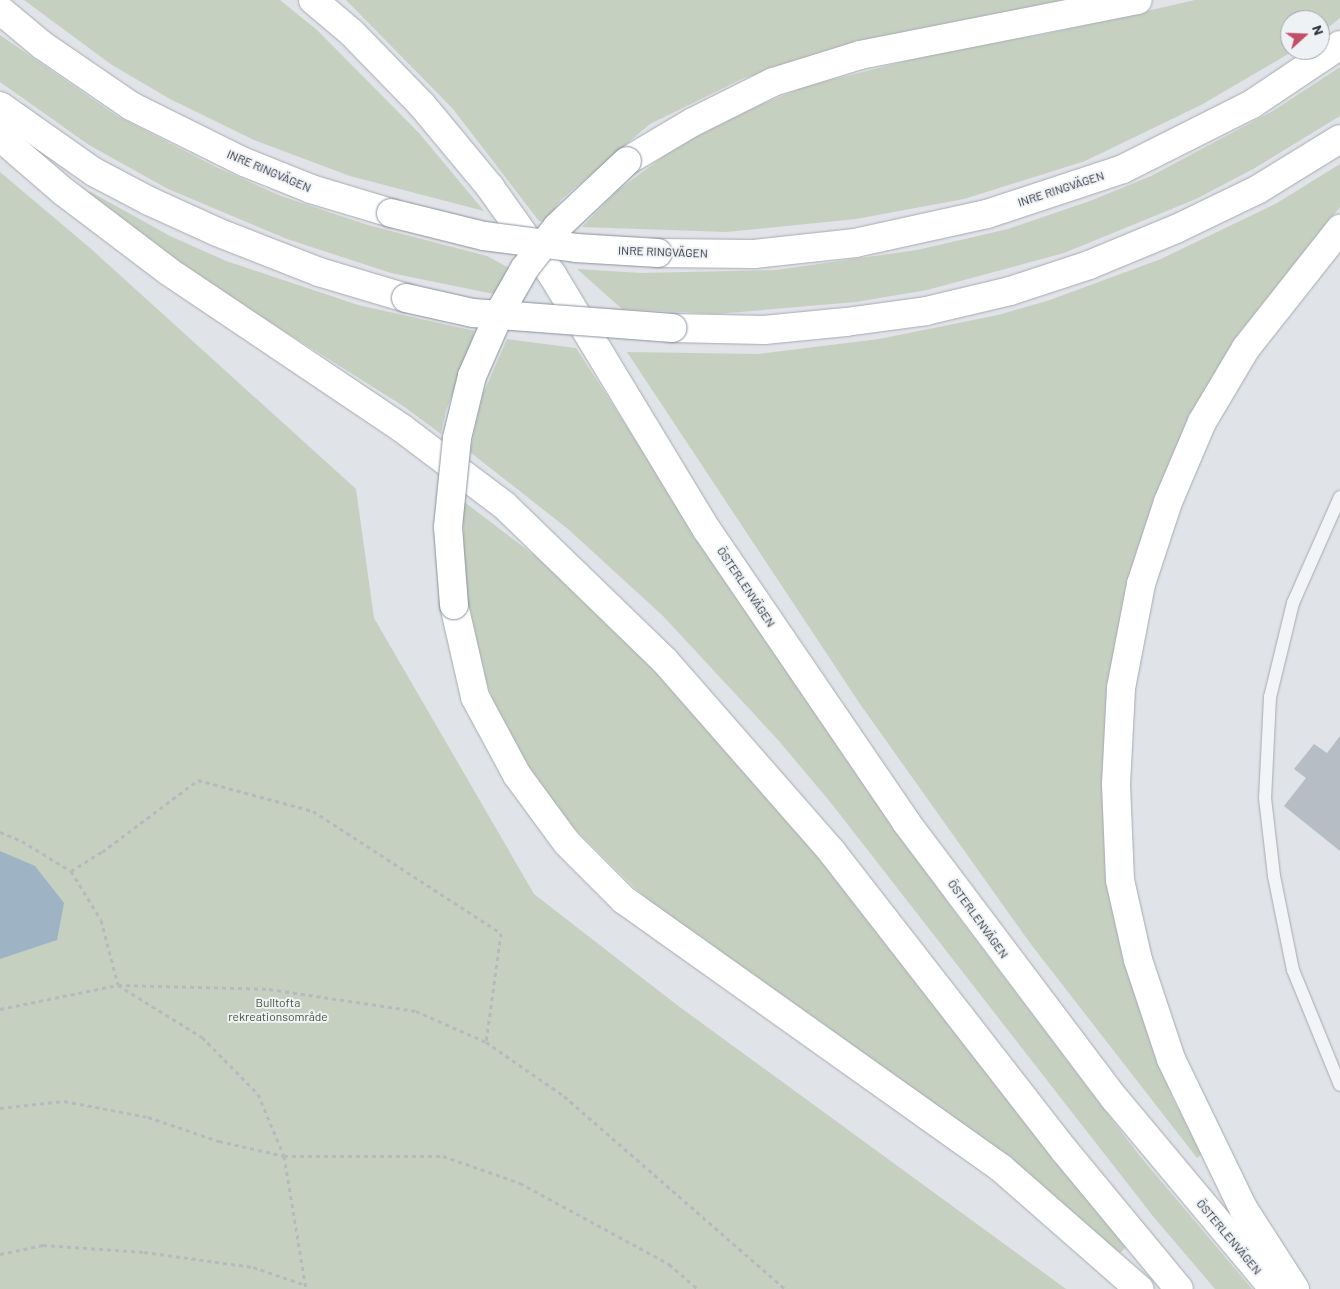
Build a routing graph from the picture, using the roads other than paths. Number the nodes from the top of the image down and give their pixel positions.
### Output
1 (313, 0) edge
2 (1138, 0) edge
3 (0, 10) edge
4 (1340, 46) edge
5 (0, 106) edge
6 (0, 137) edge
7 (1340, 139) edge
8 (1340, 229) edge
9 (1340, 497) edge
10 (1340, 1085) edge
11 (1139, 1289) edge
12 (1179, 1289) edge
13 (1274, 1289) edge
14 (1295, 1289) edge

1 - 13 highway, ÖSTERLENVÄGEN
2 - 11 highway, bridge
3 - 4 highway, INRE RINGVÄGEN, bridge
5 - 7 highway, bridge
6 - 12 highway
8 - 14 highway
9 - 10 lane

